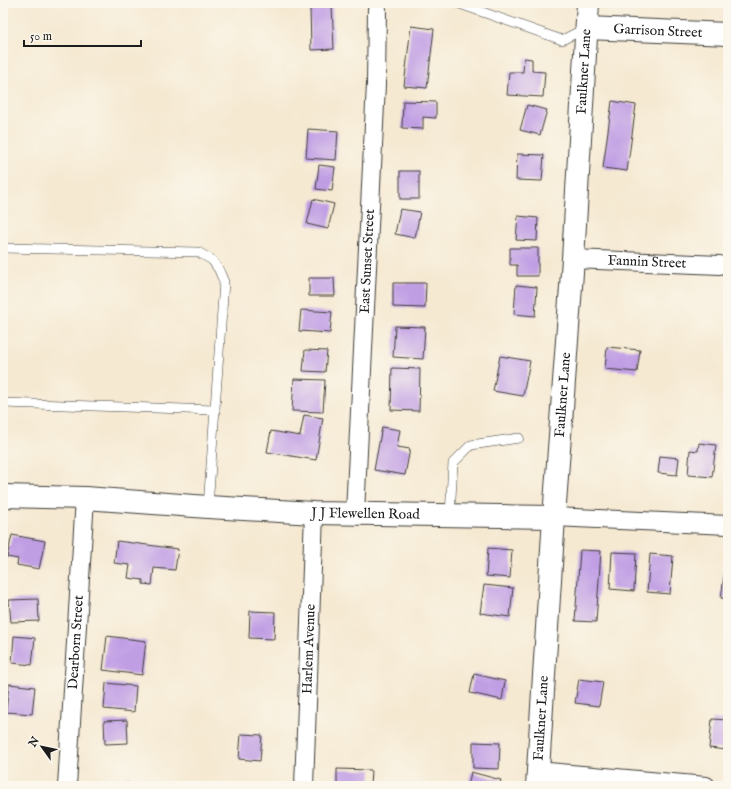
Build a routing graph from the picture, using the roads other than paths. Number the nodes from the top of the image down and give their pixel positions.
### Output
1 (457, 3) edge
2 (588, 3) edge
3 (377, 9) dead end
4 (587, 28) junction
5 (728, 34) edge
6 (3, 248) edge
7 (573, 259) junction
8 (720, 265) dead end
9 (3, 403) edge
10 (215, 410) junction
11 (520, 438) dead end
12 (3, 496) edge
13 (85, 498) junction
14 (208, 507) junction
15 (314, 513) junction
16 (355, 514) junction
17 (450, 515) junction
18 (554, 517) junction
19 (728, 525) edge
20 (537, 779) edge
21 (67, 786) edge
22 (304, 786) edge
23 (706, 786) edge

1 - 4 lane
2 - 4 street, Faulkner Lane
3 - 16 street, East Sunset Street
4 - 5 street, Garrison Street
4 - 7 street, Faulkner Lane
6 - 10 lane
7 - 8 street, Fannin Street
7 - 18 street, Faulkner Lane
9 - 10 lane
10 - 14 lane
11 - 17 lane
12 - 13 street, J J Flewellen Road
13 - 14 street, J J Flewellen Road
13 - 21 street, Dearborn Street
14 - 15 street, J J Flewellen Road
15 - 16 street, J J Flewellen Road
15 - 22 street, Harlem Avenue
16 - 17 street, J J Flewellen Road
17 - 18 street, J J Flewellen Road
18 - 19 street, J J Flewellen Road
18 - 20 street, Faulkner Lane
20 - 23 street

